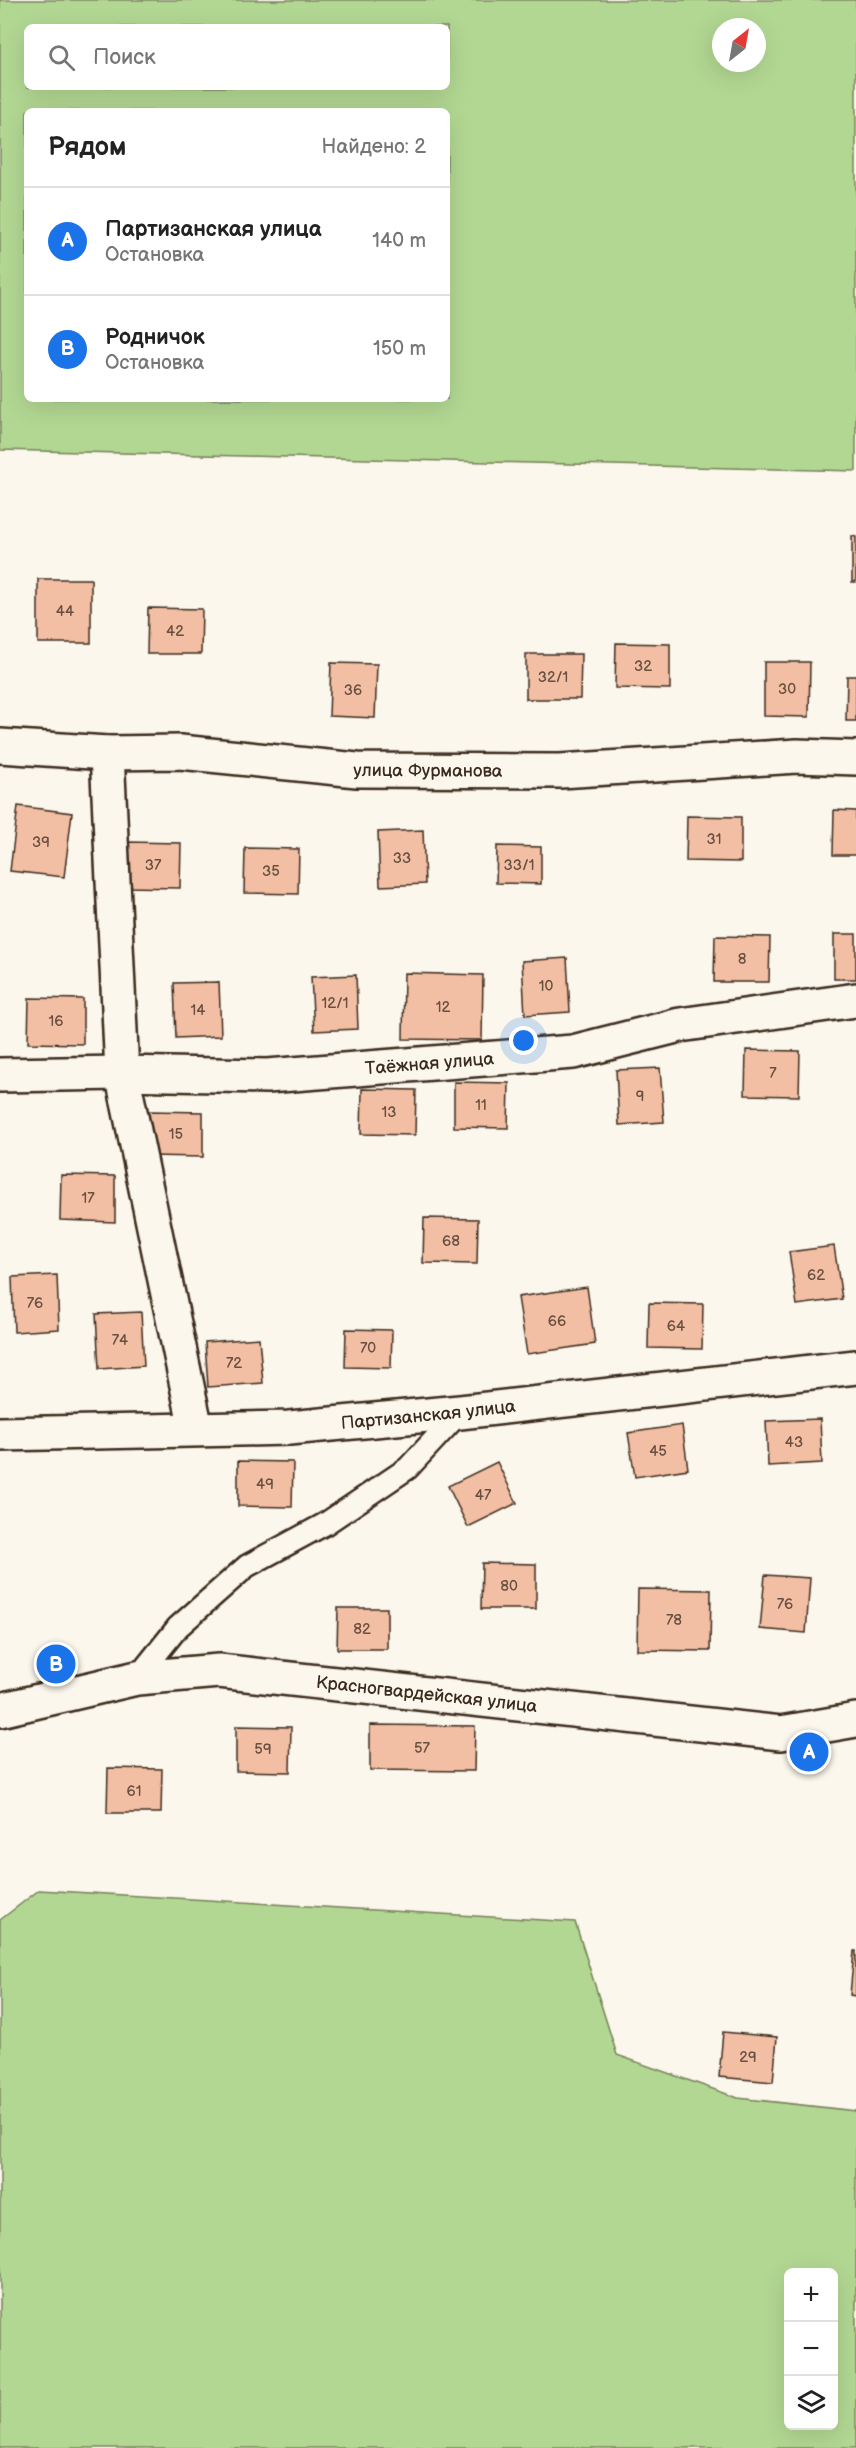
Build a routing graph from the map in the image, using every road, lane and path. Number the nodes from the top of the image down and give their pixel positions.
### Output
1 (0, 746) edge
2 (107, 753) junction
3 (856, 758) edge
4 (856, 1000) edge
5 (122, 1073) junction
6 (0, 1075) edge
7 (856, 1367) edge
8 (460, 1412) junction
9 (196, 1429) junction
10 (0, 1434) edge
11 (137, 1678) junction
12 (0, 1710) edge
13 (856, 1720) edge

1 - 2 street, улица Фурманова
2 - 3 street, улица Фурманова
2 - 5 street
4 - 5 street, Таёжная улица
5 - 6 street, Таёжная улица
5 - 9 street
7 - 8 street, Партизанская улица
8 - 9 street, Партизанская улица
8 - 11 lane
9 - 10 street, Партизанская улица
11 - 12 street, Красногвардейская улица
11 - 13 street, Красногвардейская улица

